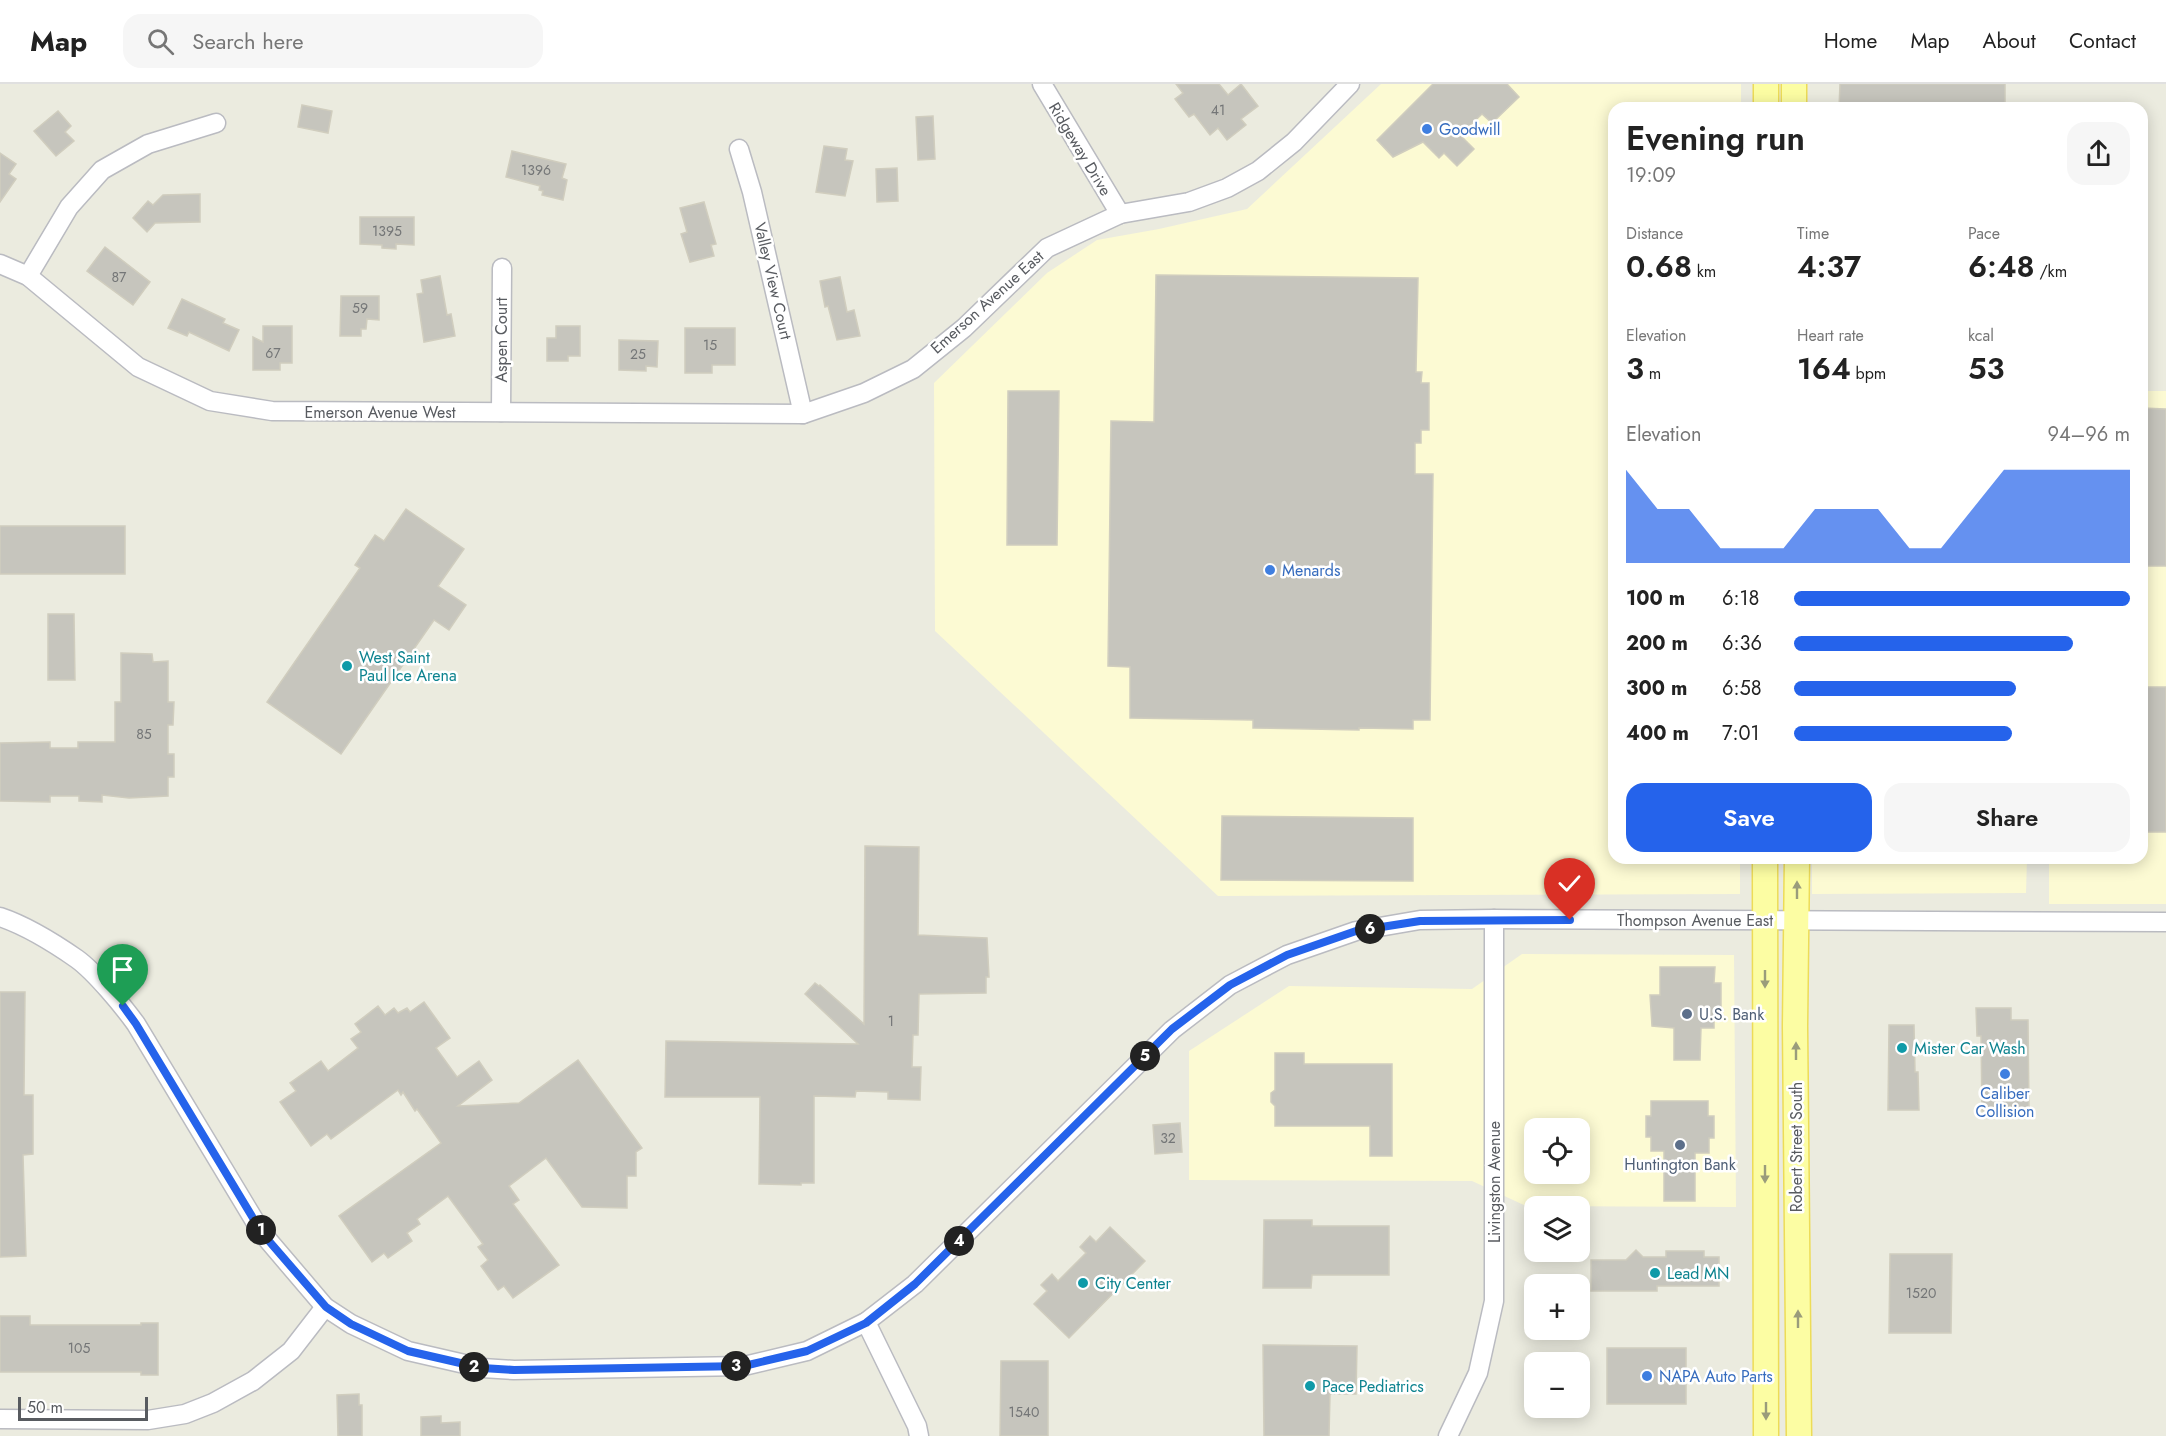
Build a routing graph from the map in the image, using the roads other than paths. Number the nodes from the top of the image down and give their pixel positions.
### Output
1 (1042, 84) edge
2 (1350, 84) edge
3 (1766, 84) edge
4 (1794, 84) edge
5 (1766, 102) edge
6 (1794, 102) edge
7 (216, 123) dead end
8 (739, 149) dead end
9 (1120, 214) junction
10 (0, 264) edge
11 (502, 268) dead end
12 (28, 276) junction
13 (501, 412) junction
14 (803, 414) junction
15 (1765, 864) edge
16 (1797, 864) edge
17 (0, 917) edge
18 (1494, 919) junction
19 (1765, 921) junction
20 (1797, 921) junction
21 (2166, 922) edge
22 (326, 1307) junction
23 (866, 1323) junction
24 (0, 1419) edge
25 (919, 1436) edge
26 (1448, 1436) edge
27 (1766, 1436) edge
28 (1798, 1436) edge

1 - 9 street, Ridgeway Drive
2 - 9 street, Emerson Avenue East
3 - 5 main road
4 - 6 main road
7 - 12 street
8 - 14 street, Valley View Court
9 - 14 street, Emerson Avenue East
10 - 12 street, Emerson Avenue West
11 - 13 street, Aspen Court
12 - 13 street, Emerson Avenue West
13 - 14 street, Emerson Avenue West
15 - 19 main road, Robert Street South
20 -> 16 main road, Robert Street South
17 - 22 street, Thompson Avenue East
18 - 19 street, Thompson Avenue East
18 - 23 street, Thompson Avenue East
18 - 26 street, Livingston Avenue
19 - 20 street, Thompson Avenue East
19 -> 27 main road, Robert Street South
20 - 21 street, Thompson Avenue East
28 -> 20 main road, Robert Street South
22 - 23 street, Thompson Avenue East
22 - 24 street
23 - 25 street

